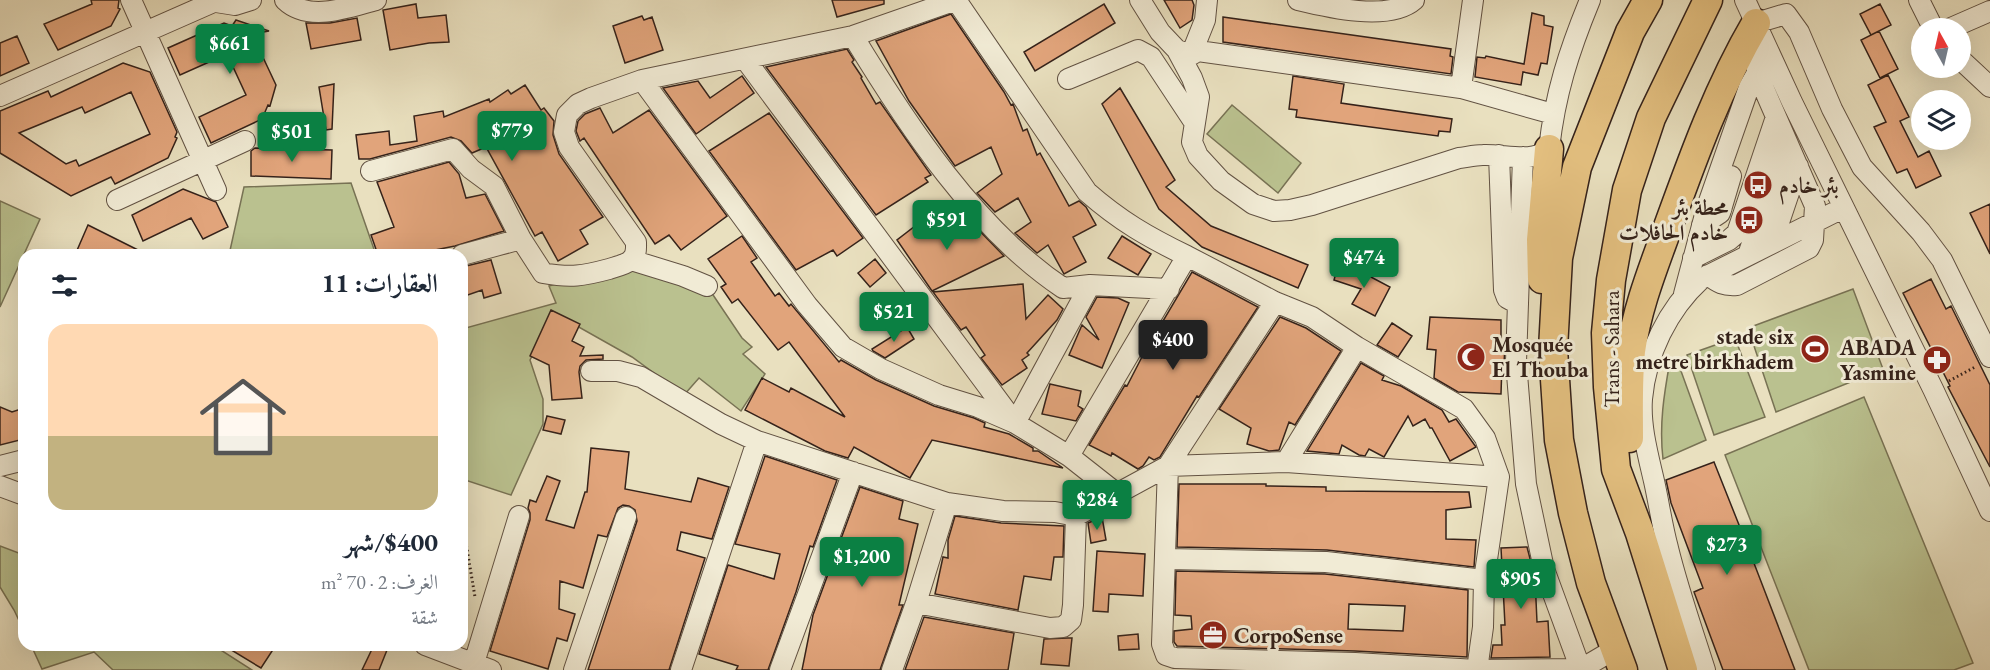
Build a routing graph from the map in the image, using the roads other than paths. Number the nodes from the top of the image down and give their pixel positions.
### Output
1 (131, 0) edge
2 (251, 0) edge
3 (285, 0) edge
4 (376, 0) edge
5 (956, 0) edge
6 (1140, 0) edge
7 (1207, 0) edge
8 (1298, 0) edge
9 (1414, 0) edge
10 (1473, 0) edge
11 (1590, 0) edge
12 (1648, 0) edge
13 (1708, 0) edge
14 (1919, 0) edge
15 (217, 1) edge
16 (1750, 11) edge
17 (1990, 11) edge
18 (1928, 18) edge
19 (1971, 19) edge
20 (144, 32) junction
21 (853, 36) junction
22 (1184, 52) junction
23 (745, 59) junction
24 (1971, 69) edge
25 (1068, 79) dead end
26 (642, 80) junction
27 (1759, 80) junction
28 (1990, 87) edge
29 (1461, 88) junction
30 (0, 96) edge
31 (1553, 114) junction
32 (1776, 117) junction
33 (1194, 122) junction
34 (245, 141) dead end
35 (1787, 142) junction
36 (1536, 153) junction
37 (1499, 155) junction
38 (203, 161) junction
39 (1797, 166) junction
40 (371, 171) dead end
41 (216, 190) dead end
42 (117, 200) dead end
43 (1843, 208) junction
44 (1815, 222) junction
45 (521, 239) junction
46 (1772, 243) junction
47 (468, 253) edge
48 (1748, 255) junction
49 (1188, 256) junction
50 (1693, 258) junction
51 (631, 260) junction
52 (1708, 275) junction
53 (1090, 285) junction
54 (707, 286) dead end
55 (1169, 290) junction
56 (1684, 294) junction
57 (1275, 302) junction
58 (1518, 304) junction
59 (1357, 347) junction
60 (1553, 348) junction
61 (1985, 361) edge
62 (591, 371) dead end
63 (1015, 423) junction
64 (757, 441) junction
65 (1069, 456) junction
66 (18, 461) edge
67 (1286, 462) junction
68 (0, 466) edge
69 (1168, 466) junction
70 (853, 472) junction
71 (1498, 477) junction
72 (0, 486) edge
73 (18, 493) edge
74 (1116, 493) junction
75 (947, 503) junction
76 (1990, 511) edge
77 (519, 516) dead end
78 (1076, 516) junction
79 (626, 517) dead end
80 (1640, 533) junction
81 (1166, 559) junction
82 (1484, 580) junction
83 (916, 603) junction
84 (441, 651) edge
85 (1619, 659) edge
86 (483, 667) edge
87 (1354, 667) edge
88 (574, 670) edge
89 (681, 670) edge
90 (780, 670) edge
91 (892, 670) edge
92 (1477, 670) edge
93 (1581, 670) edge
94 (1683, 670) edge
95 (1705, 670) edge

1 - 20 street
2 - 15 street
3 - 4 street
5 - 21 street
5 - 49 street
6 - 22 street
7 - 22 street
8 - 9 street
10 - 29 street
11 - 31 street
12 - 60 highway
13 - 80 highway, Trans - Sahara
14 - 18 street
15 - 20 street
16 - 27 street
16 - 43 street
16 - 61 street
16 - 80 highway
17 - 19 street
20 - 30 street
20 - 38 street
21 - 23 street
21 - 53 street
22 - 29 street
22 - 33 street
23 - 26 street
23 - 63 street
24 - 28 street
25 - 33 street
26 - 51 street
26 - 63 street
27 - 32 street
27 - 50 street
29 - 31 street
31 - 36 street
32 - 35 street
32 - 50 street
33 - 37 street
34 - 38 street
35 - 39 street
35 - 48 street
36 - 37 street
36 - 58 street
36 - 60 highway
37 - 58 street
38 - 41 street
38 - 42 street
39 - 44 street
39 - 46 street
40 - 45 street
43 - 44 street
43 - 76 street
44 - 46 street
44 - 52 street
45 - 47 street
45 - 51 street
46 - 48 street
48 - 52 street
49 - 55 street
49 - 57 street
50 - 56 street
51 - 54 street
52 - 56 street
53 - 55 street
53 - 63 street
55 - 65 street
56 - 95 street
57 - 59 street
57 - 69 street
58 - 93 street
59 - 67 street
59 - 71 street
60 - 85 highway
62 - 64 street
63 - 65 street
64 - 70 street
64 - 89 street
65 - 74 street
66 - 68 street
67 - 69 street
67 - 71 street
69 - 74 street
69 - 81 street
70 - 75 street
70 - 90 street
71 - 82 street
72 - 73 street
74 - 78 street
75 - 78 street
75 - 83 street
77 - 86 street
78 - 83 street
79 - 88 street
80 - 94 highway, Trans - Sahara
81 - 82 street
81 - 87 street
82 - 92 street
83 - 91 street
84 - 86 street
85 - 93 street
87 - 92 street
92 - 93 street

